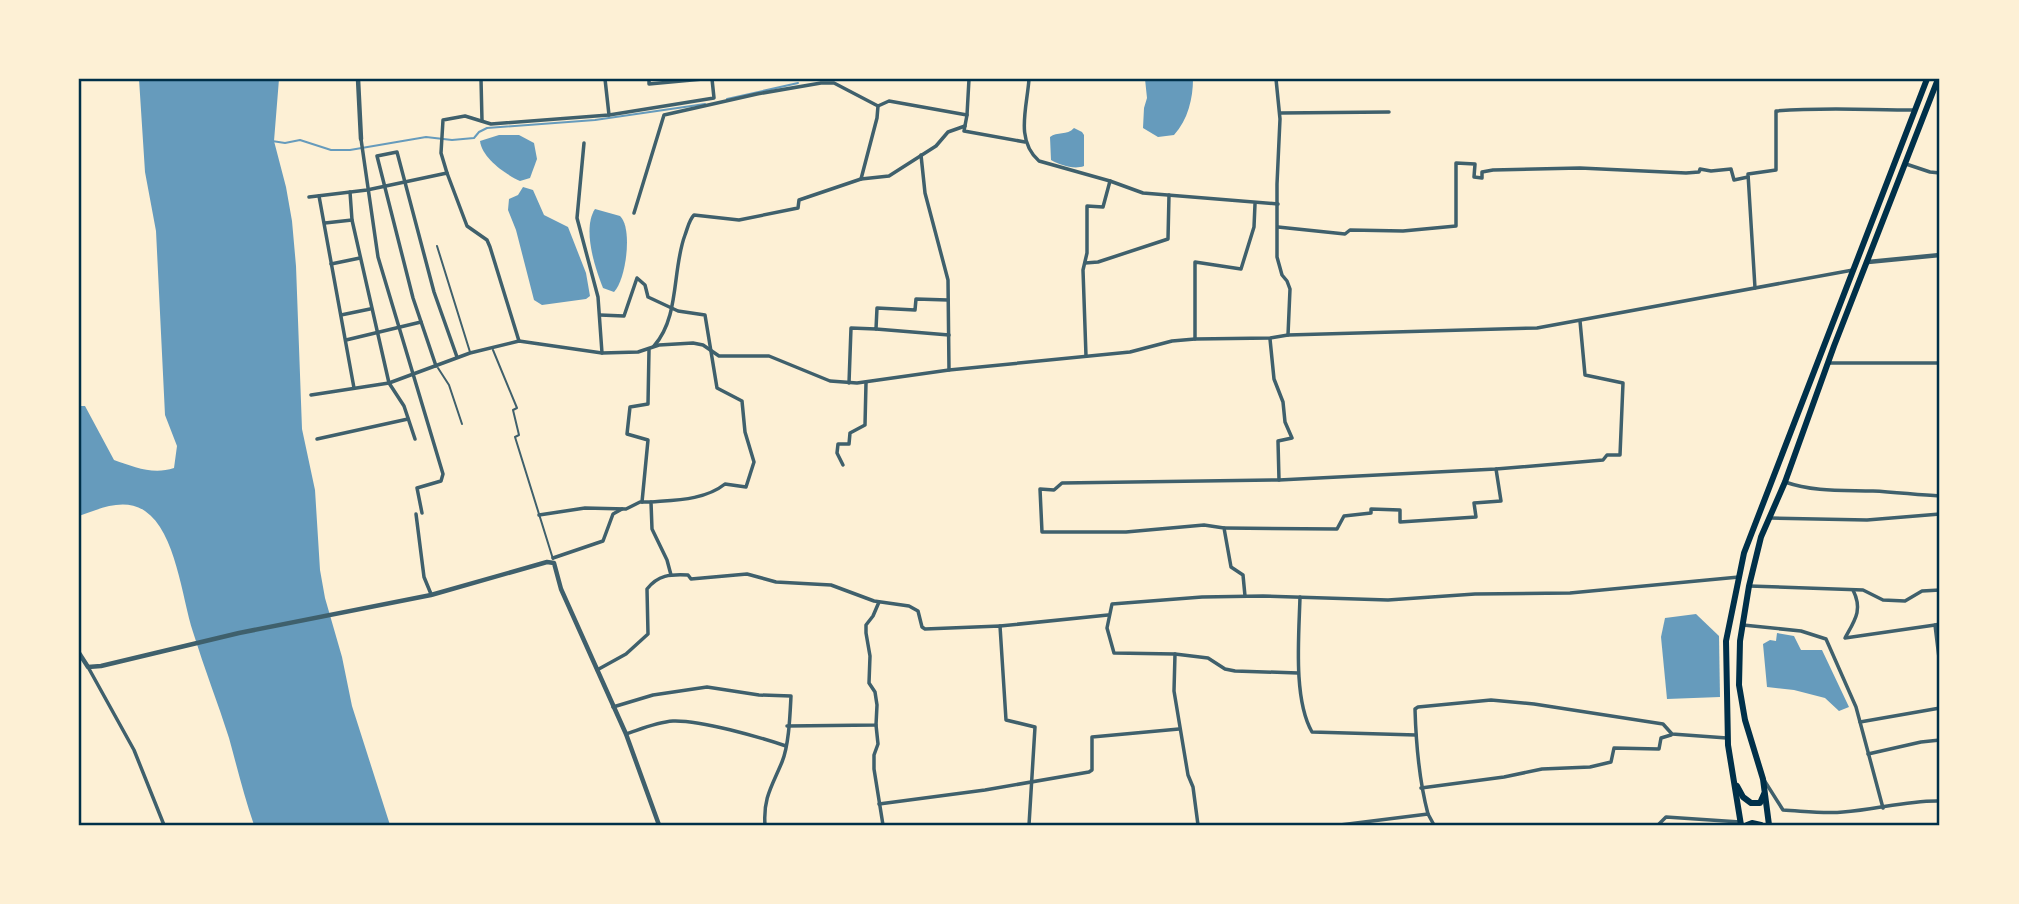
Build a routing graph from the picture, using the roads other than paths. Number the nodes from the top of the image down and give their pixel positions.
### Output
1 (358, 79) edge
2 (481, 79) edge
3 (605, 79) edge
4 (649, 79) edge
5 (703, 79) edge
6 (712, 79) edge
7 (806, 79) edge
8 (969, 79) edge
9 (1029, 79) edge
10 (1276, 79) edge
11 (1927, 79) edge
12 (1938, 79) edge
13 (806, 85) junction
14 (878, 106) junction
15 (1916, 110) junction
16 (1390, 112) dead end
17 (1280, 113) junction
18 (609, 115) junction
19 (967, 115) junction
20 (482, 121) junction
21 (965, 127) junction
22 (361, 139) joint
23 (1025, 142) junction
24 (584, 144) dead end
25 (921, 155) junction
26 (1904, 163) junction
27 (447, 173) junction
28 (1940, 173) edge
29 (1748, 177) junction
30 (862, 179) junction
31 (405, 180) junction
32 (1110, 181) junction
33 (384, 185) junction
34 (367, 190) junction
35 (351, 192) junction
36 (1169, 195) junction
37 (319, 196) junction
38 (309, 197) dead end
39 (1255, 203) junction
40 (1278, 204) junction
41 (634, 213) dead end
42 (352, 220) junction
43 (325, 223) junction
44 (1278, 227) junction
45 (437, 246) dead end
46 (1940, 255) edge
47 (360, 258) junction
48 (1085, 262) junction
49 (1868, 262) junction
50 (331, 264) junction
51 (1853, 270) junction
52 (1755, 288) junction
53 (948, 300) junction
54 (671, 308) junction
55 (370, 309) junction
56 (600, 314) junction
57 (341, 315) junction
58 (1580, 321) junction
59 (421, 322) junction
60 (399, 327) junction
61 (876, 329) junction
62 (376, 333) junction
63 (949, 335) junction
64 (1288, 335) junction
65 (1270, 338) junction
66 (1195, 339) junction
67 (346, 340) junction
68 (519, 341) junction
69 (492, 346) junction
70 (651, 348) junction
71 (709, 349) junction
72 (470, 352) junction
73 (602, 353) junction
74 (1086, 356) junction
75 (457, 357) junction
76 (1828, 363) junction
77 (1940, 363) edge
78 (436, 366) junction
79 (949, 370) junction
80 (412, 374) junction
81 (389, 383) junction
82 (849, 383) junction
83 (866, 383) junction
84 (354, 387) junction
85 (312, 395) dead end
86 (408, 419) junction
87 (462, 424) dead end
88 (317, 439) dead end
89 (415, 439) dead end
90 (843, 465) dead end
91 (1496, 469) junction
92 (1279, 480) junction
93 (1785, 482) junction
94 (1940, 496) edge
95 (642, 502) junction
96 (651, 502) junction
97 (623, 509) junction
98 (422, 513) dead end
99 (416, 514) dead end
100 (1940, 514) edge
101 (539, 515) junction
102 (1769, 517) junction
103 (1224, 528) junction
104 (553, 561) junction
105 (671, 575) junction
106 (1739, 577) junction
107 (1749, 586) junction
108 (1853, 589) junction
109 (1940, 590) edge
110 (431, 595) junction
111 (1245, 596) junction
112 (1300, 597) junction
113 (879, 602) junction
114 (1108, 615) junction
115 (1743, 625) junction
116 (1938, 625) edge
117 (1000, 626) junction
118 (79, 653) edge
119 (1175, 654) junction
120 (1940, 666) edge
121 (88, 667) junction
122 (597, 670) junction
123 (1298, 673) junction
124 (613, 707) junction
125 (1940, 708) edge
126 (1860, 722) junction
127 (876, 725) junction
128 (787, 726) junction
129 (1180, 729) junction
130 (626, 734) junction
131 (1672, 734) junction
132 (1416, 735) junction
133 (1728, 738) junction
134 (1940, 740) edge
135 (786, 746) junction
136 (1868, 754) junction
137 (1763, 779) junction
138 (1032, 783) junction
139 (1734, 783) junction
140 (1421, 788) junction
141 (1764, 789) junction
142 (1940, 801) edge
143 (880, 804) junction
144 (1883, 808) junction
145 (1428, 814) junction
146 (1743, 824) edge
147 (164, 825) edge
148 (659, 825) edge
149 (693, 825) edge
150 (713, 825) edge
151 (765, 825) edge
152 (883, 825) edge
153 (1029, 825) edge
154 (1198, 825) edge
155 (1339, 825) edge
156 (1434, 825) edge
157 (1658, 825) edge
158 (1761, 825) edge
159 (1769, 825) edge

1 - 22 street
2 - 20 street
3 - 18 street
4 - 5 street
6 - 18 street
7 - 13 street
8 - 19 street
9 - 23 street
10 - 17 street
11 - 15 highway
12 - 26 highway
13 - 14 street
13 - 41 street
14 - 19 street
14 - 30 street
15 - 29 street
15 - 51 highway
16 - 17 street
17 - 40 street
18 - 20 street
19 - 21 street
20 - 27 street
21 - 23 street
21 - 25 street
22 - 34 street
23 - 32 street
24 - 56 street
25 - 30 street
25 - 53 street
26 - 28 street
26 - 49 highway
27 - 31 street
27 - 68 street
29 - 44 street
29 - 52 street
30 - 54 street
31 - 33 street
31 - 33 street
31 - 75 street
32 - 36 street
32 - 48 street
33 - 34 street
33 - 59 street
34 - 35 street
34 - 60 street
35 - 37 street
35 - 42 street
36 - 39 street
36 - 48 street
37 - 38 street
37 - 43 street
39 - 40 street
39 - 66 street
40 - 44 street
42 - 43 street
42 - 47 street
43 - 50 street
44 - 64 street
45 - 72 lane
46 - 49 street
47 - 50 street
47 - 55 street
48 - 74 street
49 - 76 highway
50 - 57 street
51 - 52 street
51 - 106 highway
52 - 58 street
53 - 61 street
53 - 63 street
54 - 56 street
54 - 70 street
54 - 71 street
55 - 57 street
55 - 62 street
56 - 73 street
57 - 67 street
58 - 64 street
58 - 91 street
59 - 60 street
59 - 78 street
60 - 62 street
60 - 80 street
61 - 63 street
61 - 82 street
62 - 67 street
62 - 81 street
63 - 79 street
64 - 65 street
65 - 66 street
65 - 92 street
66 - 74 street
67 - 84 street
68 - 69 street
68 - 73 street
69 - 72 street
69 - 101 lane
70 - 71 street
70 - 73 street
70 - 95 street
71 - 82 street
71 - 96 street
72 - 75 street
74 - 79 street
75 - 78 street
76 - 77 street
76 - 93 highway
78 - 80 street
78 - 87 lane
79 - 83 street
80 - 81 street
80 - 98 street
81 - 84 street
81 - 86 street
82 - 83 street
83 - 90 street
84 - 85 street
86 - 88 street
86 - 89 street
91 - 92 street
91 - 103 street
92 - 103 street
93 - 94 street
93 - 102 highway
95 - 96 street
95 - 97 street
96 - 105 street
97 - 101 street
97 - 104 street
99 - 110 street
100 - 102 street
101 - 104 lane
102 - 107 highway
103 - 111 street
104 - 110 street
104 - 122 street
105 - 113 street
105 - 122 street
106 - 112 street
106 - 133 highway
107 - 108 street
107 - 115 highway
108 - 109 street
108 - 116 street
110 - 121 street
111 - 112 street
111 - 114 street
112 - 123 street
113 - 117 street
113 - 127 street
114 - 117 street
114 - 119 street
115 - 126 street
115 - 137 highway
116 - 120 street
117 - 138 street
118 - 121 street
119 - 123 street
119 - 129 street
121 - 147 street
122 - 124 street
123 - 132 street
124 - 128 street
124 - 130 street
125 - 126 street
126 - 136 street
127 - 128 street
127 - 143 street
128 - 135 street
129 - 138 street
129 - 154 street
130 - 135 street
130 - 148 street
131 - 132 street
131 - 133 street
131 - 140 street
132 - 140 street
133 - 139 highway
134 - 136 street
135 - 151 street
136 - 144 street
137 - 141 highway
137 - 144 street
138 - 143 street
138 - 153 street
139 - 141 highway
139 - 146 highway
140 - 145 street
141 - 159 highway
142 - 144 street
143 - 152 street
145 - 155 street
145 - 156 street
146 - 157 street
146 - 158 highway
149 - 150 street

